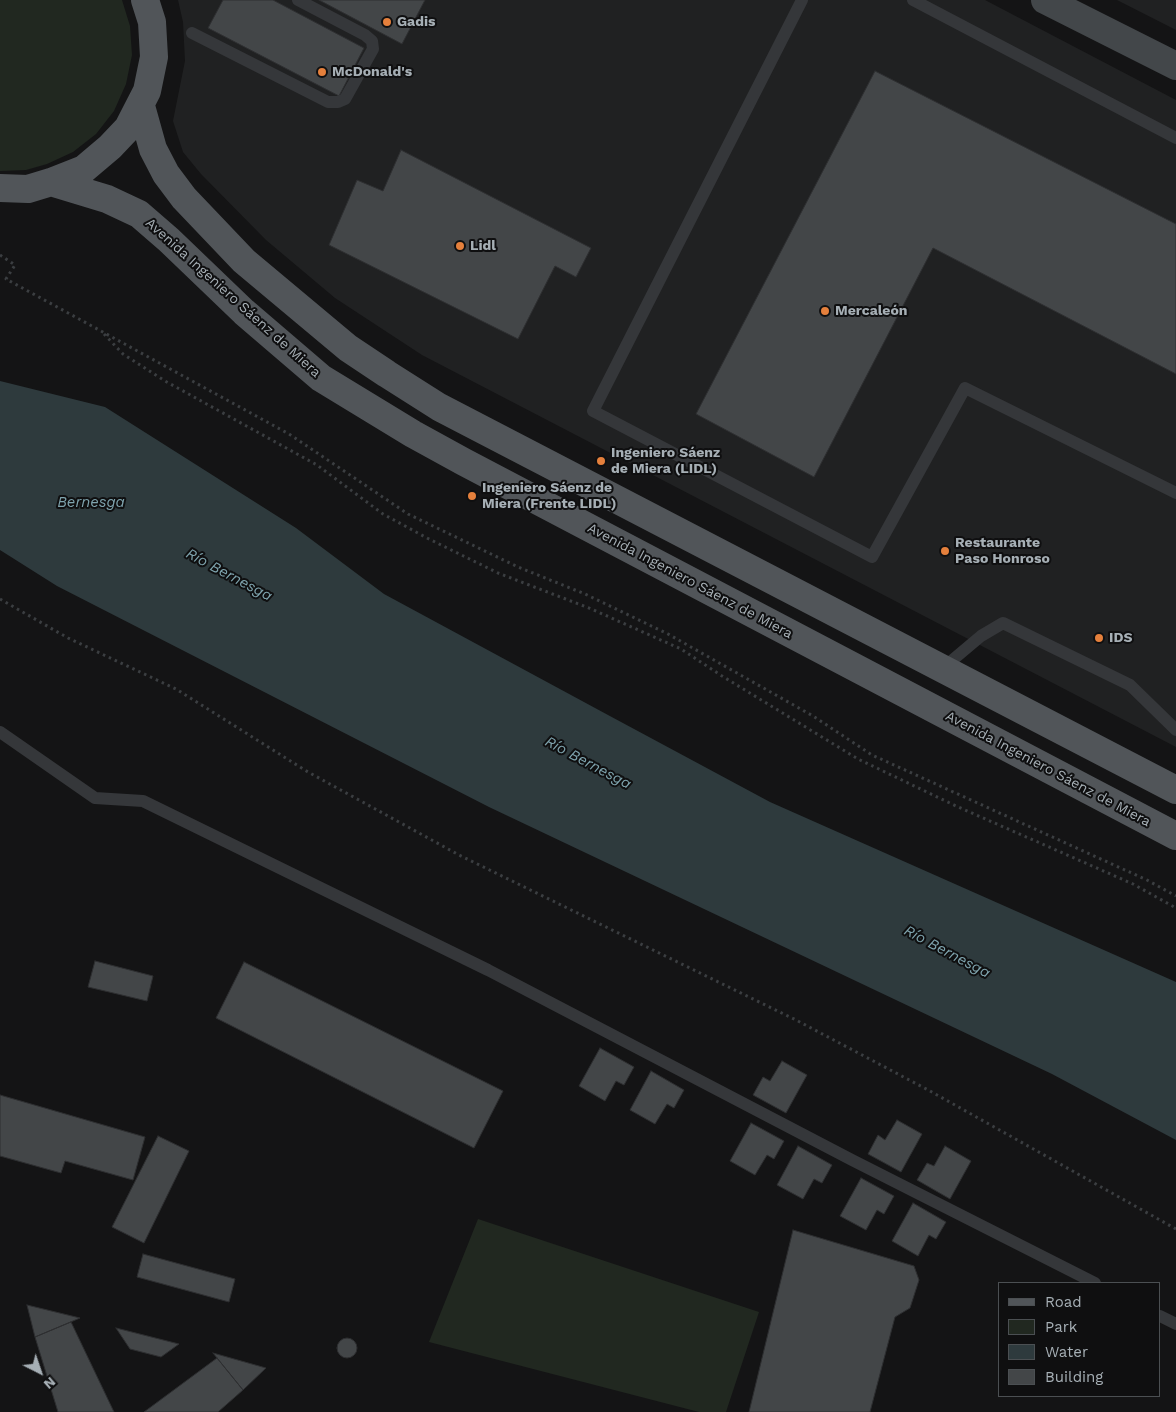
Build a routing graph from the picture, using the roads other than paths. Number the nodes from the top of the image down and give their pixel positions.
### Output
1 (145, 0) edge
2 (298, 0) edge
3 (802, 0) edge
4 (913, 0) edge
5 (1045, 0) edge
6 (192, 33) dead end
7 (1176, 66) edge
8 (141, 106) junction
9 (1176, 138) edge
10 (52, 182) junction
11 (0, 188) edge
12 (1176, 493) edge
13 (943, 668) junction
14 (1176, 730) edge
15 (0, 732) edge
16 (1176, 790) edge
17 (1176, 836) edge
18 (1093, 1282) edge
19 (1161, 1316) edge
20 (1176, 1324) edge

1 - 8 main road
2 - 6 lane
3 - 12 lane
4 - 9 lane
5 - 7 street
8 - 10 main road
8 - 13 main road
10 - 11 main road
10 - 17 main road, Avenida Ingeniero Sáenz de Miera
13 - 14 lane
13 - 16 main road
15 - 18 lane
19 - 20 lane

